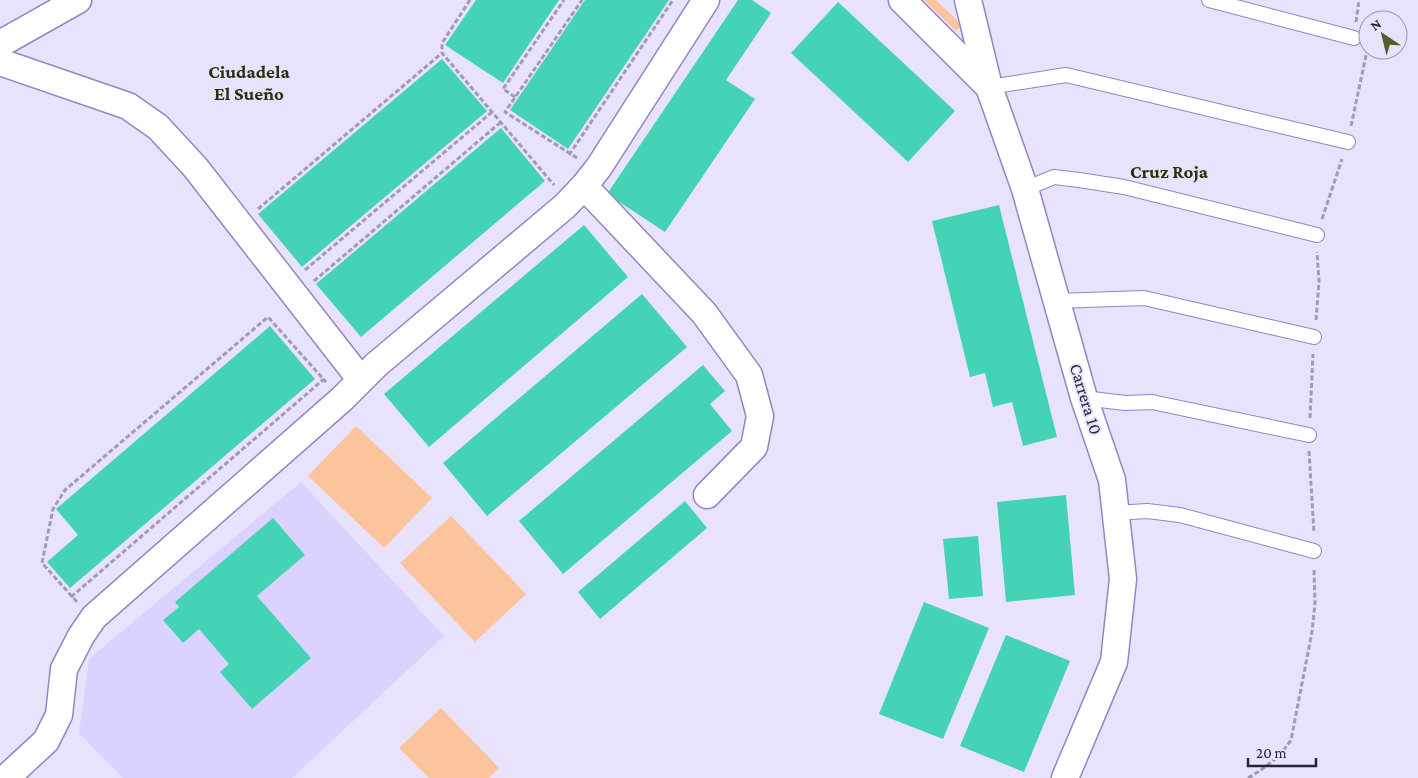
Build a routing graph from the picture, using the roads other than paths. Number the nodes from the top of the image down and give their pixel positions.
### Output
1 (78, 0) edge
2 (706, 0) edge
3 (902, 0) edge
4 (952, 0) edge
5 (1209, 0) edge
6 (970, 11) edge
7 (1354, 38) road end
8 (0, 44) edge
9 (0, 62) edge
10 (989, 87) junction
11 (1348, 142) road end
12 (592, 177) junction
13 (1025, 189) junction
14 (1317, 235) road end
15 (1057, 301) junction
16 (1314, 337) road end
17 (361, 380) junction
18 (1084, 398) junction
19 (1308, 434) road end
20 (707, 495) dead end
21 (1116, 513) junction
22 (1314, 551) road end
23 (6, 778) edge
24 (1065, 778) edge

1 - 8 street
2 - 12 street
3 - 10 street
4 - 6 street
5 - 7 lane
6 - 10 street, Carrera 10
9 - 17 street
10 - 11 lane
10 - 13 street, Carrera 10
12 - 17 street
12 - 20 street
13 - 14 lane
13 - 15 street, Carrera 10
15 - 16 lane
15 - 18 street, Carrera 10
17 - 23 street
18 - 19 lane
18 - 21 street, Carrera 10
21 - 22 lane
21 - 24 street, Carrera 10

